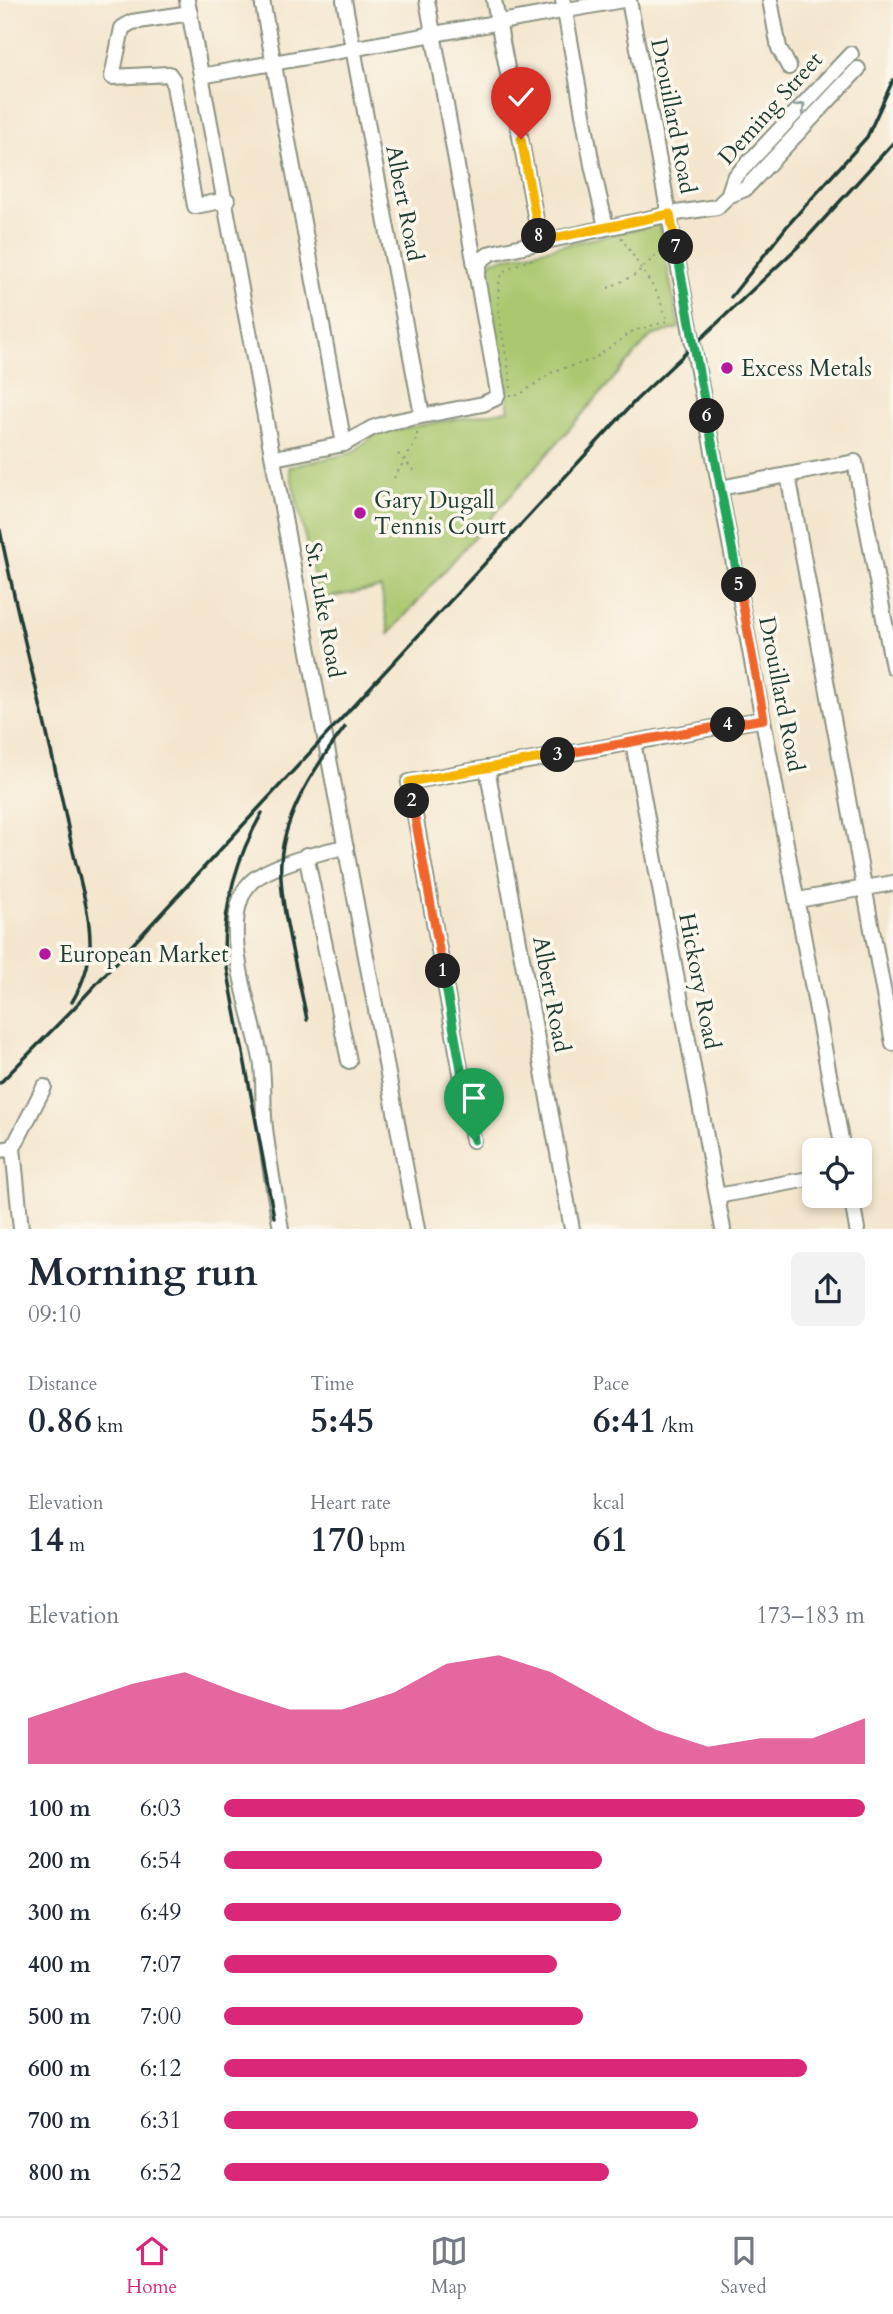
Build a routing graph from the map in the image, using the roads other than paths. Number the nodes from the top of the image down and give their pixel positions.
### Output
1 (262, 0) edge
2 (344, 0) edge
3 (427, 0) edge
4 (494, 0) edge
5 (623, 0) edge
6 (629, 0) edge
7 (770, 0) edge
8 (564, 5) edge
9 (188, 6) edge
10 (498, 21) junction
11 (433, 32) junction
12 (352, 47) junction
13 (851, 54) dead end
14 (274, 62) junction
15 (789, 67) dead end
16 (858, 69) dead end
17 (201, 76) junction
18 (728, 196) junction
19 (227, 200) junction
20 (670, 214) junction
21 (613, 231) junction
22 (541, 247) junction
23 (478, 272) junction
24 (422, 415) junction
25 (344, 444) junction
26 (274, 458) junction
27 (788, 475) junction
28 (720, 488) junction
29 (893, 667) edge
30 (764, 719) junction
31 (633, 742) junction
32 (487, 768) junction
33 (346, 847) junction
34 (306, 855) junction
35 (893, 883) edge
36 (864, 888) junction
37 (798, 900) junction
38 (893, 1043) edge
39 (349, 1061) dead end
40 (44, 1087) dead end
41 (841, 1138) edge
42 (474, 1140) dead end
43 (6, 1149) edge
44 (802, 1180) edge
45 (717, 1196) junction
46 (853, 1208) edge
47 (21, 1229) edge
48 (281, 1229) edge
49 (417, 1229) edge
50 (572, 1229) edge
51 (723, 1229) edge
52 (857, 1229) edge

1 - 14 street
2 - 12 street, Albert Road
3 - 11 street
4 - 10 street
5 - 8 street
6 - 20 street, Drouillard Road
7 - 15 street
8 - 10 street
8 - 21 street
9 - 17 street, St. Luke Road
9 - 19 street
10 - 11 street
10 - 22 street
11 - 12 street
11 - 23 street
12 - 14 street
12 - 24 street, Albert Road
18 -> 13 street, Deming Street
14 - 17 street
14 - 25 street
16 - 18 street, Deming Street
17 - 19 street, St. Luke Road
18 - 20 street, Deming Street
19 - 26 street, St. Luke Road
20 - 21 street, Deming Street
20 - 28 street, Drouillard Road
21 - 22 street, Deming Street
22 - 23 street, Deming Street
23 - 24 street
24 - 25 street
25 - 26 street
26 - 33 street, St. Luke Road
27 - 28 street
27 - 29 street
27 - 36 street
28 - 30 street, Drouillard Road
30 - 31 street
30 - 37 street, Drouillard Road
31 - 32 street
31 - 45 street, Hickory Road
32 - 42 street
32 - 50 street, Albert Road
33 - 34 street
33 - 49 street, St. Luke Road
34 - 39 street
34 - 48 street
35 - 36 street
36 - 37 street
36 - 38 street
37 - 41 street, Drouillard Road
40 - 43 street
43 - 47 street
44 - 45 street
45 - 51 street, Hickory Road
46 - 52 street

